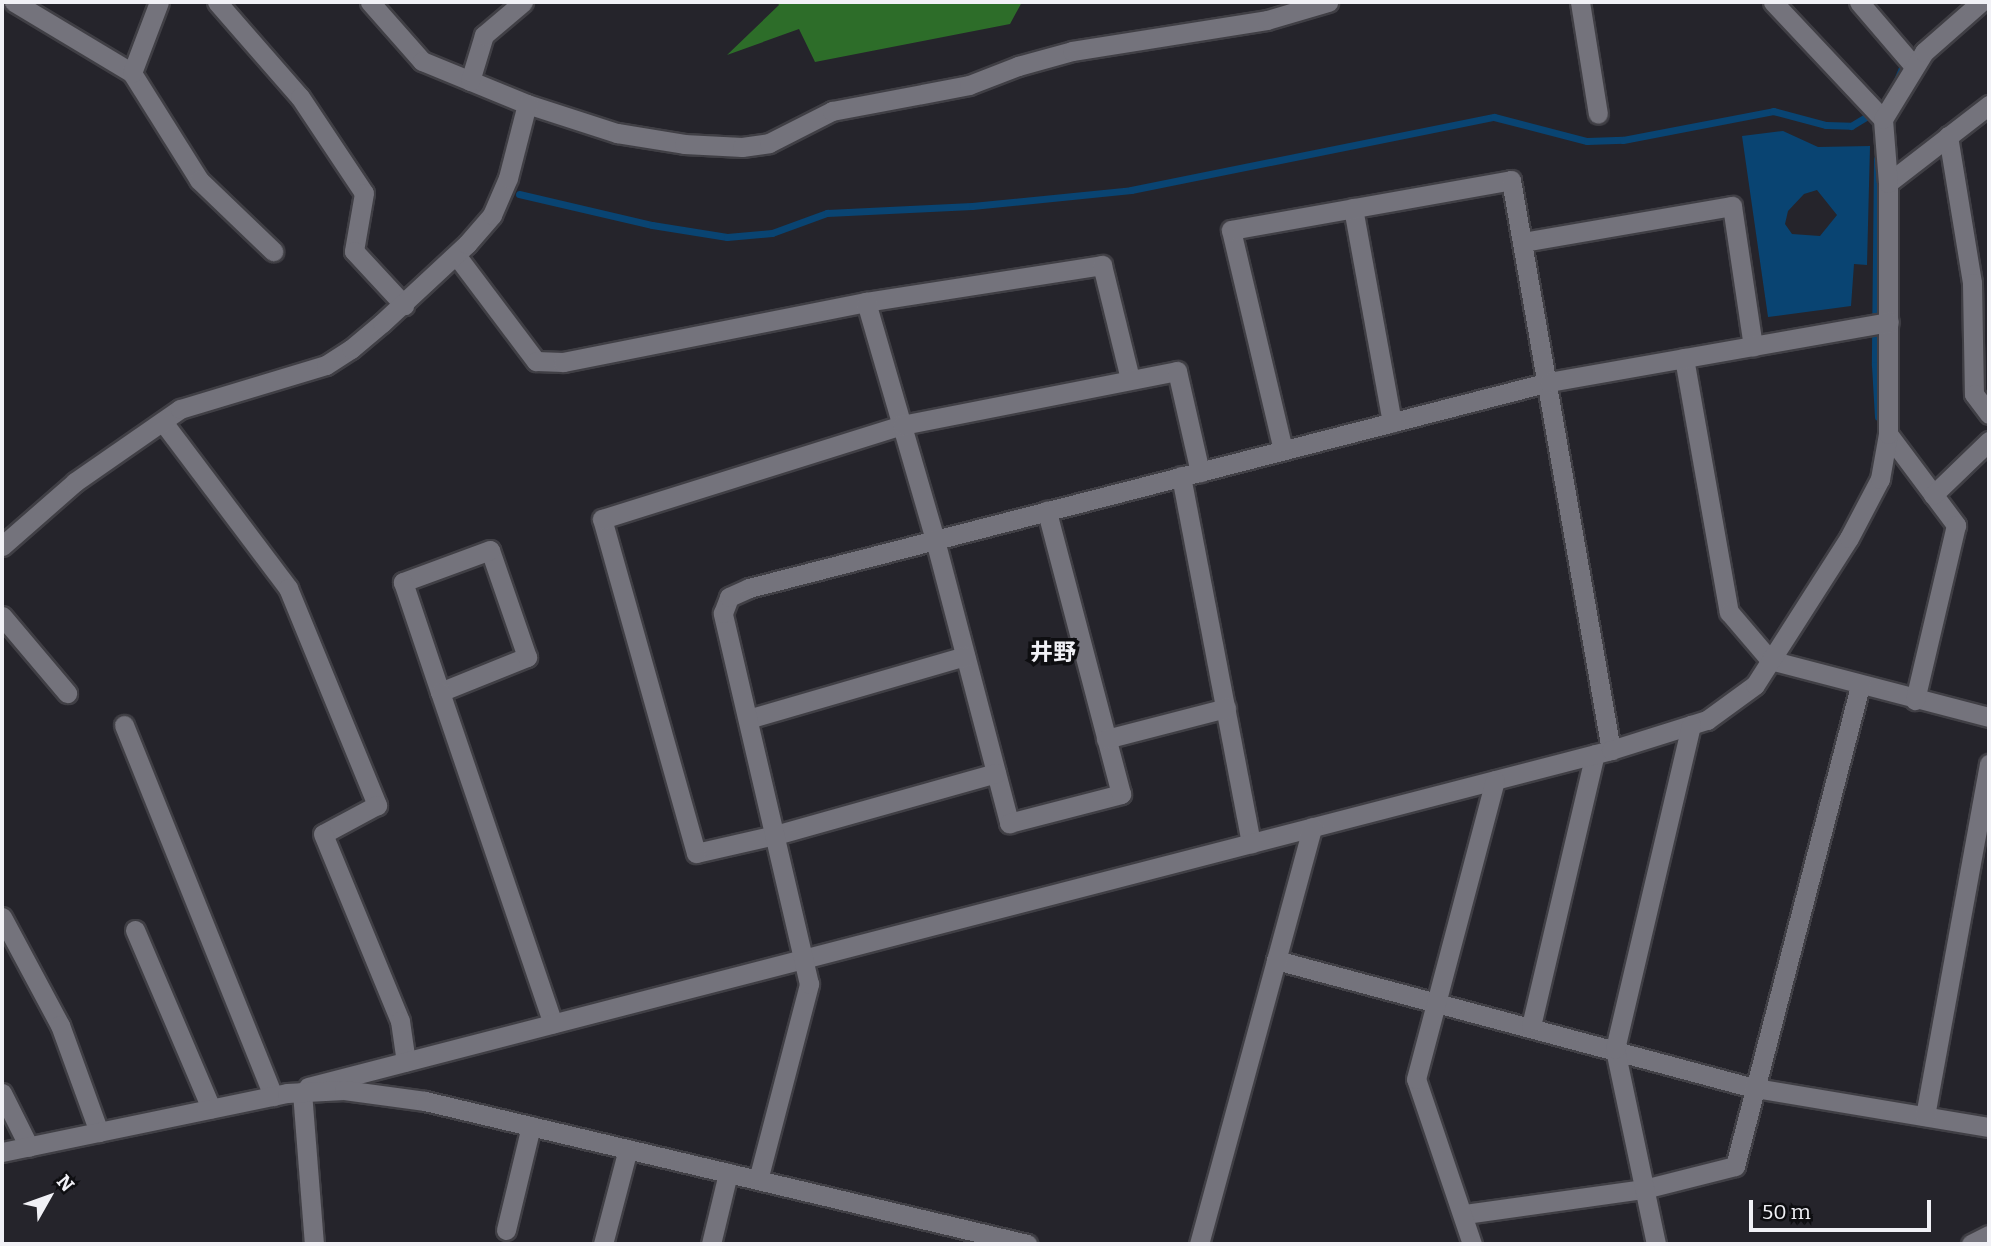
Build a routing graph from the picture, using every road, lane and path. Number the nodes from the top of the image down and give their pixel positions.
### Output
1 (15, 2) edge
2 (159, 2) edge
3 (217, 2) edge
4 (370, 2) edge
5 (1328, 2) edge
6 (1580, 2) edge
7 (1773, 2) edge
8 (1859, 2) edge
9 (1981, 2) edge
10 (518, 3) edge
11 (1913, 65) junction
12 (132, 74) junction
13 (470, 81) junction
14 (527, 104) junction
15 (1989, 105) edge
16 (1598, 114) dead end
17 (1883, 119) junction
18 (1948, 136) junction
19 (1888, 183) junction
20 (1353, 208) junction
21 (1523, 242) junction
22 (273, 251) dead end
23 (456, 255) junction
24 (1989, 270) edge
25 (1972, 283) junction
26 (866, 302) junction
27 (404, 304) junction
28 (1889, 321) junction
29 (1753, 346) junction
30 (1684, 358) junction
31 (1130, 379) junction
32 (1549, 382) junction
33 (1989, 414) edge
34 (163, 422) junction
35 (1392, 422) junction
36 (902, 425) junction
37 (1888, 434) junction
38 (1989, 441) edge
39 (1283, 450) junction
40 (1191, 474) junction
41 (1933, 495) junction
42 (1046, 511) junction
43 (934, 540) junction
44 (2, 546) edge
45 (2, 616) edge
46 (965, 656) junction
47 (1770, 660) junction
48 (1860, 685) junction
49 (440, 691) junction
50 (67, 693) dead end
51 (1915, 700) junction
52 (1226, 708) junction
53 (1989, 717) edge
54 (748, 719) junction
55 (124, 725) dead end
56 (1691, 725) junction
57 (1106, 739) junction
58 (1603, 752) junction
59 (1989, 764) edge
60 (996, 773) junction
61 (1495, 780) junction
62 (1312, 827) junction
63 (775, 835) junction
64 (1251, 843) junction
65 (2, 917) edge
66 (135, 930) dead end
67 (803, 959) junction
68 (1276, 960) junction
69 (1437, 1000) junction
70 (553, 1023) junction
71 (1531, 1026) junction
72 (1615, 1049) junction
73 (406, 1062) junction
74 (1755, 1088) junction
75 (2, 1093) edge
76 (287, 1094) junction
77 (211, 1108) junction
78 (1924, 1116) junction
79 (531, 1126) junction
80 (1989, 1127) edge
81 (99, 1132) junction
82 (29, 1147) junction
83 (628, 1149) junction
84 (2, 1152) edge
85 (728, 1173) junction
86 (758, 1180) junction
87 (1644, 1189) junction
88 (1465, 1214) junction
89 (506, 1230) dead end
90 (1989, 1235) edge
91 (314, 1244) edge
92 (603, 1244) edge
93 (712, 1244) edge
94 (1027, 1244) edge
95 (1199, 1244) edge
96 (1472, 1244) edge
97 (1656, 1244) edge
98 (1971, 1244) edge

1 - 12 street
2 - 12 street
3 - 27 street
4 - 13 street
5 - 14 street
6 - 16 street
7 - 17 street
8 - 11 street
9 - 11 street
10 - 13 street
11 - 17 street
12 - 22 street
13 - 14 street
14 - 23 street
15 - 18 street
17 - 19 street
18 - 19 street
18 - 25 street
19 - 28 street
20 - 21 street
20 - 35 street
20 - 39 street
21 - 29 street
21 - 32 street
23 - 26 street
23 - 27 street
24 - 25 street
25 - 33 street
26 - 31 street
26 - 36 street
27 - 34 street
28 - 29 street
28 - 37 street
29 - 30 street
30 - 32 street
30 - 47 street
31 - 36 street
31 - 40 street
32 - 35 street
32 - 58 street
34 - 44 street
34 - 73 street
35 - 39 street
36 - 43 street
36 - 63 street
37 - 41 street
37 - 47 street
38 - 41 street
39 - 40 street
40 - 42 street
40 - 52 street
41 - 51 street
42 - 43 street
42 - 57 street
43 - 46 street
43 - 54 street
45 - 50 street
46 - 54 street
46 - 60 street
47 - 48 street
47 - 56 street
48 - 51 street
48 - 74 street
49 - 49 street
49 - 70 street
51 - 53 street
52 - 57 street
52 - 64 street
54 - 63 street
55 - 76 street
56 - 58 street
56 - 72 street
57 - 60 street
58 - 61 street
58 - 71 street
59 - 78 street
60 - 63 street
61 - 62 street
61 - 69 street
62 - 64 street
62 - 68 street
63 - 67 street
64 - 67 street
65 - 81 street
66 - 77 street
67 - 70 street
67 - 86 street
68 - 69 street
68 - 95 street
69 - 71 street
69 - 88 street
70 - 73 street
71 - 72 street
72 - 74 street
72 - 87 street
73 - 76 street
74 - 78 street
74 - 87 street
75 - 82 street
76 - 77 street
76 - 79 street
76 - 91 street
77 - 81 street
78 - 80 street
79 - 83 street
79 - 89 street
81 - 82 street
82 - 84 street
83 - 85 street
83 - 92 street
85 - 86 street
85 - 93 street
86 - 94 street
87 - 88 street
87 - 97 street
88 - 96 street
90 - 98 street

